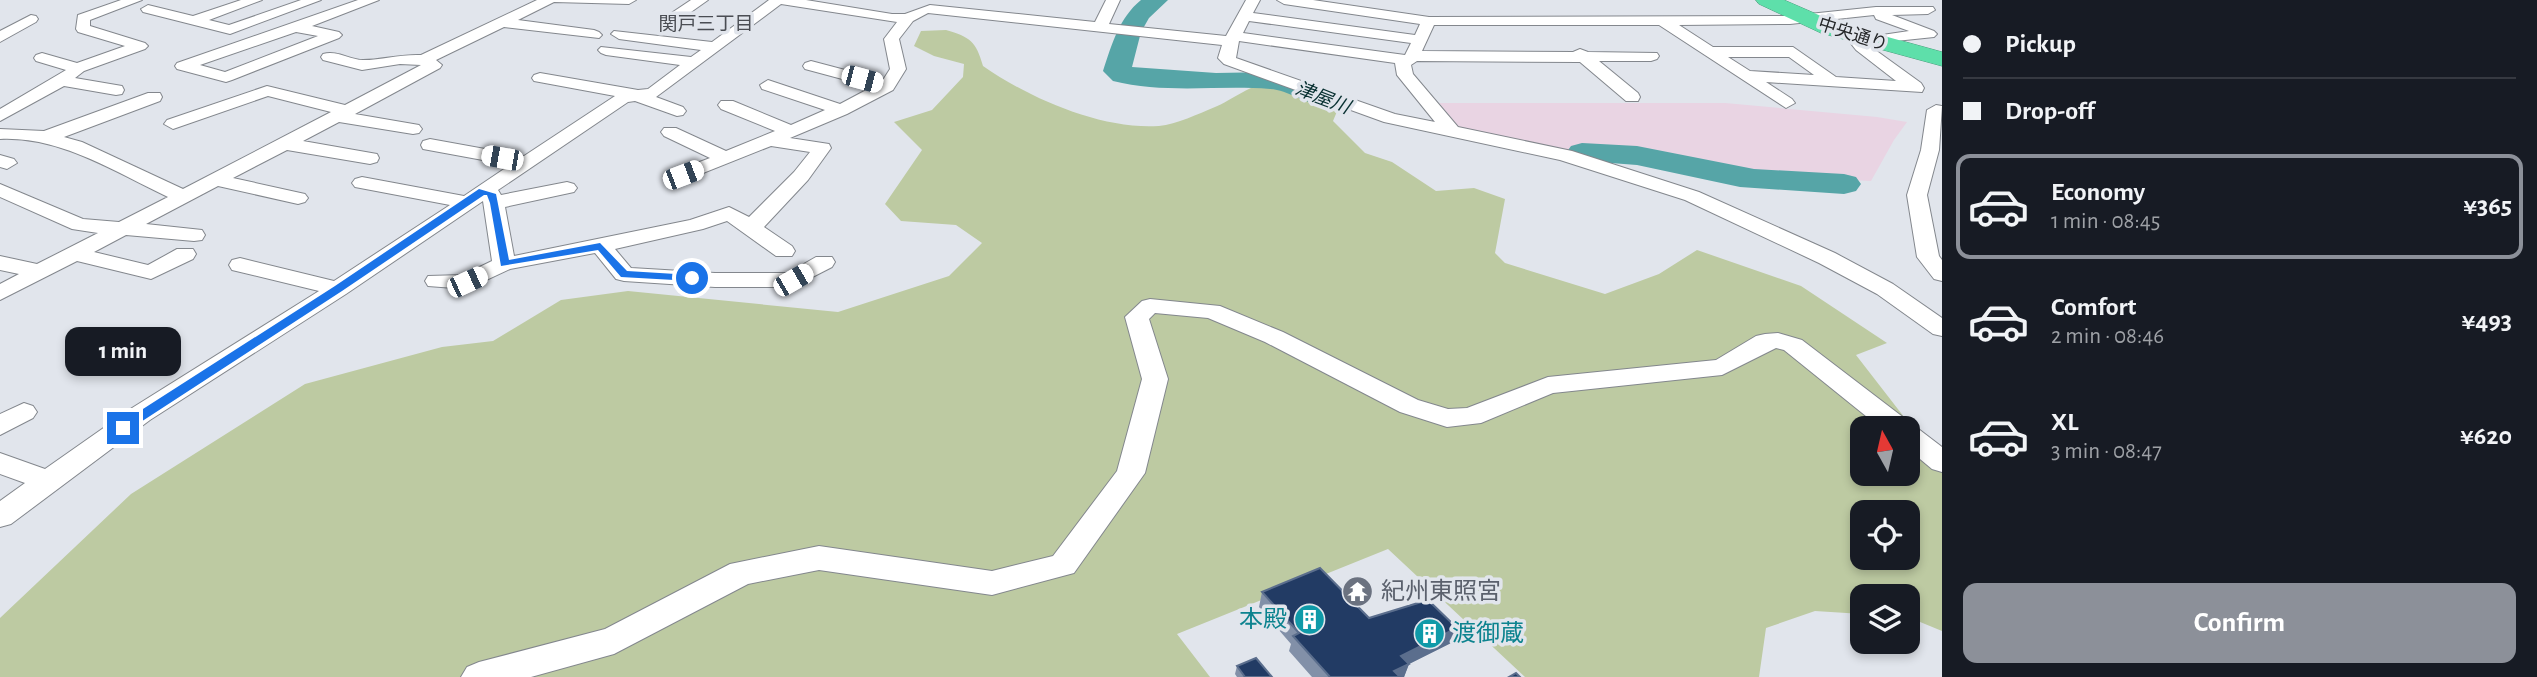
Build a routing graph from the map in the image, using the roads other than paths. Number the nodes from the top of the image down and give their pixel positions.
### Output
1 (255, 0) edge
2 (314, 0) edge
3 (372, 0) edge
4 (548, 0) edge
5 (559, 0) edge
6 (629, 0) edge
7 (701, 0) edge
8 (779, 0) edge
9 (852, 0) edge
10 (1113, 0) edge
11 (1253, 0) edge
12 (1284, 0) edge
13 (1766, 0) edge
14 (936, 4) edge
15 (141, 5) edge
16 (1523, 7) dead end
17 (1602, 7) dead end
18 (835, 9) junction
19 (1928, 10) dead end
20 (1871, 12) junction
21 (1244, 16) junction
22 (907, 18) junction
23 (31, 19) dead end
24 (1807, 19) junction
25 (195, 20) junction
26 (669, 21) dead end
27 (1429, 21) junction
28 (1540, 21) junction
29 (1621, 21) junction
30 (1663, 21) junction
31 (500, 22) junction
32 (295, 27) junction
33 (1100, 28) junction
34 (619, 33) dead end
35 (594, 35) dead end
36 (0, 37) edge
37 (1232, 38) junction
38 (1860, 38) junction
39 (1420, 40) junction
40 (715, 47) junction
41 (606, 50) dead end
42 (1710, 52) junction
43 (1651, 56) dead end
44 (329, 57) dead end
45 (1584, 57) junction
46 (41, 58) dead end
47 (1410, 58) junction
48 (1942, 59) edge
49 (423, 60) junction
50 (694, 62) junction
51 (811, 66) dead end
52 (78, 68) junction
53 (1745, 76) junction
54 (540, 78) dead end
55 (61, 81) junction
56 (1831, 81) junction
57 (768, 85) dead end
58 (887, 86) junction
59 (1915, 87) junction
60 (116, 90) dead end
61 (633, 95) junction
62 (154, 97) dead end
63 (1632, 97) dead end
64 (1786, 103) dead end
65 (727, 105) dead end
66 (841, 110) junction
67 (1939, 110) edge
68 (677, 111) dead end
69 (342, 114) junction
70 (0, 116) edge
71 (173, 124) dead end
72 (413, 129) dead end
73 (791, 131) junction
74 (1452, 131) junction
75 (670, 132) dead end
76 (0, 134) edge
77 (46, 138) junction
78 (769, 140) junction
79 (286, 144) junction
80 (430, 145) dead end
81 (370, 158) dead end
82 (726, 158) junction
83 (526, 162) junction
84 (683, 175) dead end
85 (215, 180) junction
86 (362, 183) dead end
87 (567, 188) dead end
88 (0, 190) edge
89 (182, 196) junction
90 (298, 198) dead end
91 (481, 199) junction
92 (751, 228) junction
93 (120, 231) junction
94 (600, 246) junction
95 (784, 251) dead end
96 (75, 254) junction
97 (824, 262) dead end
98 (0, 263) edge
99 (504, 264) junction
100 (240, 265) dead end
101 (41, 272) junction
102 (1942, 274) edge
103 (436, 281) dead end
104 (338, 289) junction
105 (0, 293) edge
106 (1942, 329) edge
107 (24, 412) dead end
108 (1883, 416) edge
109 (0, 426) edge
110 (1920, 445) edge
111 (1942, 462) edge
112 (0, 463) edge
113 (48, 481) junction
114 (0, 516) edge
115 (479, 677) edge

1 - 25 street
2 - 25 street
3 - 32 street
4 - 31 street
5 - 6 street
7 - 26 street
8 - 18 street
8 - 40 street
9 - 18 street
10 - 33 street
11 - 21 street
12 - 27 street
13 - 24 highway, 中央通り
14 - 22 street
14 - 33 street
15 - 25 street
15 - 52 street
16 - 28 street
17 - 29 street
18 - 22 street
19 - 20 street
20 - 24 street
20 - 38 street
21 - 37 street
21 - 39 street
22 - 58 street
23 - 36 street
24 - 30 street
24 - 38 highway, 中央通り
27 - 28 street
27 - 39 street
28 - 29 street
28 - 45 street
29 - 30 street
30 - 42 street
31 - 35 street
31 - 49 street
32 - 32 street
33 - 37 street
34 - 40 street
37 - 47 street
37 - 74 street
38 - 48 highway, 中央通り
38 - 59 street
39 - 47 street
40 - 50 street
41 - 50 street
42 - 53 street
42 - 56 street
43 - 45 street
44 - 49 street
45 - 47 street
45 - 63 street
46 - 52 street
47 - 74 street
49 - 69 street
50 - 61 street
51 - 58 street
52 - 55 street
53 - 56 street
53 - 64 street
54 - 61 street
55 - 60 street
55 - 70 street
56 - 59 street
57 - 66 street
58 - 66 street
59 - 67 street
61 - 68 street
61 - 83 street
62 - 77 street
65 - 73 street
66 - 73 street
67 - 102 street
69 - 71 street
69 - 72 street
69 - 79 street
73 - 78 street
74 - 106 street
75 - 82 street
76 - 77 street
77 - 89 street
78 - 82 street
78 - 92 street
79 - 81 street
79 - 85 street
80 - 83 street
82 - 84 street
83 - 91 street
85 - 89 street
85 - 90 street
86 - 91 street
87 - 91 street
88 - 93 street
89 - 93 street
91 - 99 street
91 - 104 street
92 - 94 street
92 - 95 street
93 - 96 street
93 - 96 street
94 - 97 street
94 - 99 street
96 - 101 street
98 - 101 street
99 - 103 street
100 - 104 street
101 - 105 street
104 - 113 street
107 - 109 street
108 - 115 street
110 - 111 street
112 - 113 street
113 - 114 street

